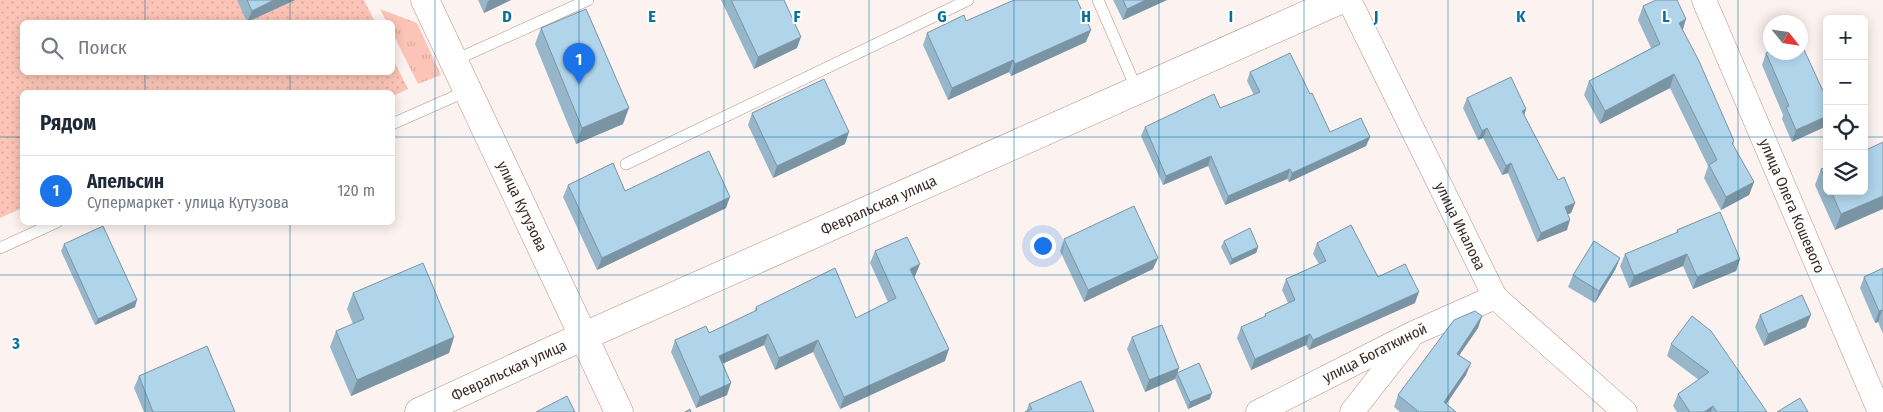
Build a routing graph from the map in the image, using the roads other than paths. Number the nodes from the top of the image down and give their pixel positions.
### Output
1 (425, 0) edge
2 (588, 0) edge
3 (968, 0) edge
4 (1098, 0) edge
5 (1340, 0) edge
6 (1349, 0) edge
7 (1704, 0) edge
8 (453, 62) junction
9 (469, 90) junction
10 (1137, 90) junction
11 (395, 123) edge
12 (626, 164) dead end
13 (50, 225) edge
14 (0, 248) edge
15 (1495, 297) junction
16 (1414, 333) junction
17 (584, 336) junction
18 (419, 412) edge
19 (619, 412) edge
20 (1258, 412) edge
21 (1352, 412) edge
22 (1625, 412) edge
23 (1880, 412) edge

1 - 8 street, улица Кутузова
2 - 8 lane
3 - 12 lane
4 - 10 lane
5 - 10 street, Февральская улица
6 - 15 street, улица Иналова
7 - 23 street, улица Олега Кошевого
8 - 9 street, улица Кутузова
9 - 11 lane
9 - 17 street, улица Кутузова
10 - 17 street, Февральская улица
13 - 14 lane
15 - 16 street, улица Богаткиной
15 - 22 street, улица Иналова
16 - 20 street, улица Богаткиной
16 - 21 street
17 - 18 street, Февральская улица
17 - 19 street, улица Кутузова

